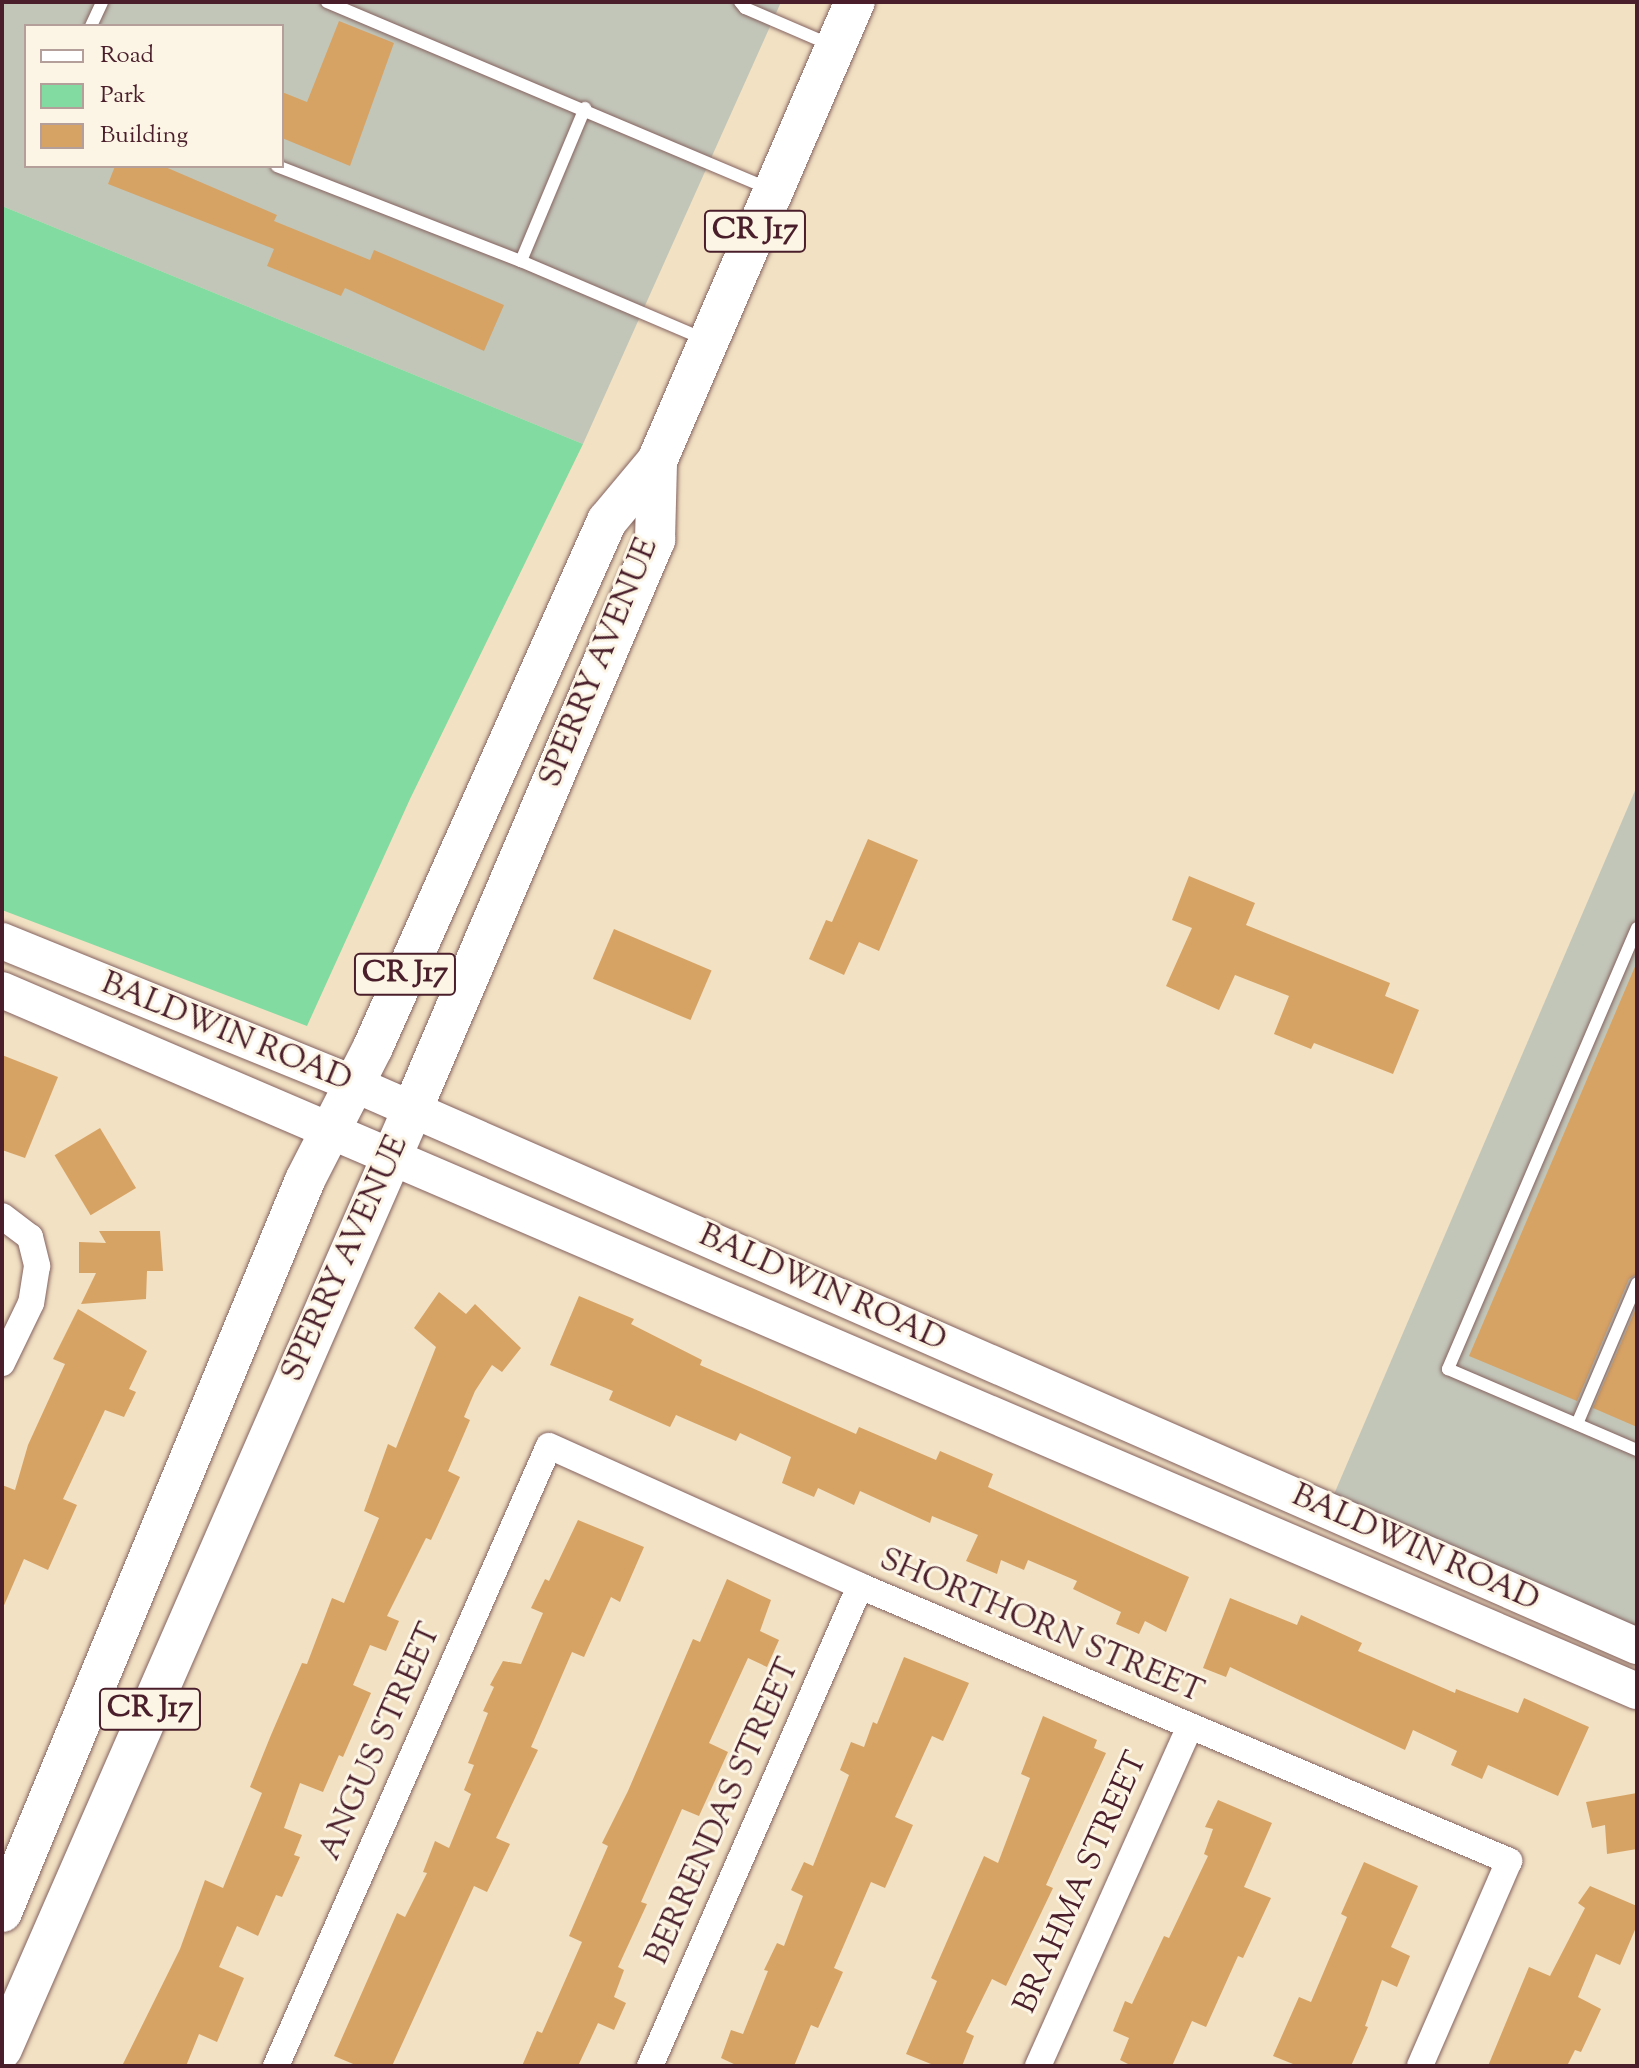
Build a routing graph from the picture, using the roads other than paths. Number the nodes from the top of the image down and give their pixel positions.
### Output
1 (102, 2) edge
2 (327, 2) edge
3 (740, 2) edge
4 (855, 2) edge
5 (92, 24) edge
6 (835, 47) junction
7 (585, 108) junction
8 (282, 168) edge
9 (773, 190) junction
10 (521, 261) junction
11 (708, 341) junction
12 (657, 461) junction
13 (1637, 928) edge
14 (2, 941) edge
15 (2, 990) edge
16 (354, 1084) junction
17 (412, 1110) junction
18 (331, 1128) junction
19 (392, 1154) junction
20 (2, 1216) edge
21 (1637, 1283) edge
22 (2, 1363) edge
23 (1577, 1424) junction
24 (549, 1446) joint
25 (1637, 1450) edge
26 (860, 1586) junction
27 (1461, 1615) junction
28 (1637, 1646) edge
29 (1637, 1669) edge
30 (1637, 1691) edge
31 (1189, 1728) junction
32 (2, 1912) edge
33 (2, 2049) edge
34 (276, 2066) edge
35 (650, 2066) edge
36 (1038, 2066) edge
37 (1420, 2066) edge

1 - 5 lane
2 - 7 lane
3 - 6 lane
4 - 6 main road, SPERRY AVENUE / CR J17
6 - 9 main road, SPERRY AVENUE / CR J17
7 - 9 lane
7 - 10 lane
8 - 10 lane
9 - 11 main road, SPERRY AVENUE / CR J17
10 - 11 lane
11 - 12 main road, SPERRY AVENUE / CR J17
12 - 16 main road, SPERRY AVENUE / CR J17
12 - 17 main road, SPERRY AVENUE / CR J17
13 - 23 lane
14 - 16 main road, BALDWIN ROAD
15 - 18 main road, BALDWIN ROAD
16 - 17 main road, BALDWIN ROAD
16 - 18 main road, SPERRY AVENUE / CR J17
17 - 19 main road, SPERRY AVENUE / CR J17
17 - 28 main road, BALDWIN ROAD
18 - 19 main road, BALDWIN ROAD
18 - 32 main road, SPERRY AVENUE / CR J17
19 - 27 main road, BALDWIN ROAD
19 - 33 main road, SPERRY AVENUE / CR J17
20 - 22 street
21 - 23 lane
23 - 25 lane
24 - 26 street, SHORTHORN STREET
24 - 34 street, ANGUS STREET
26 - 31 street, SHORTHORN STREET
26 - 35 street, BERRENDAS STREET
27 - 29 main road
27 - 30 main road, BALDWIN ROAD
31 - 36 street, BRAHMA STREET
31 - 37 street, SHORTHORN STREET

